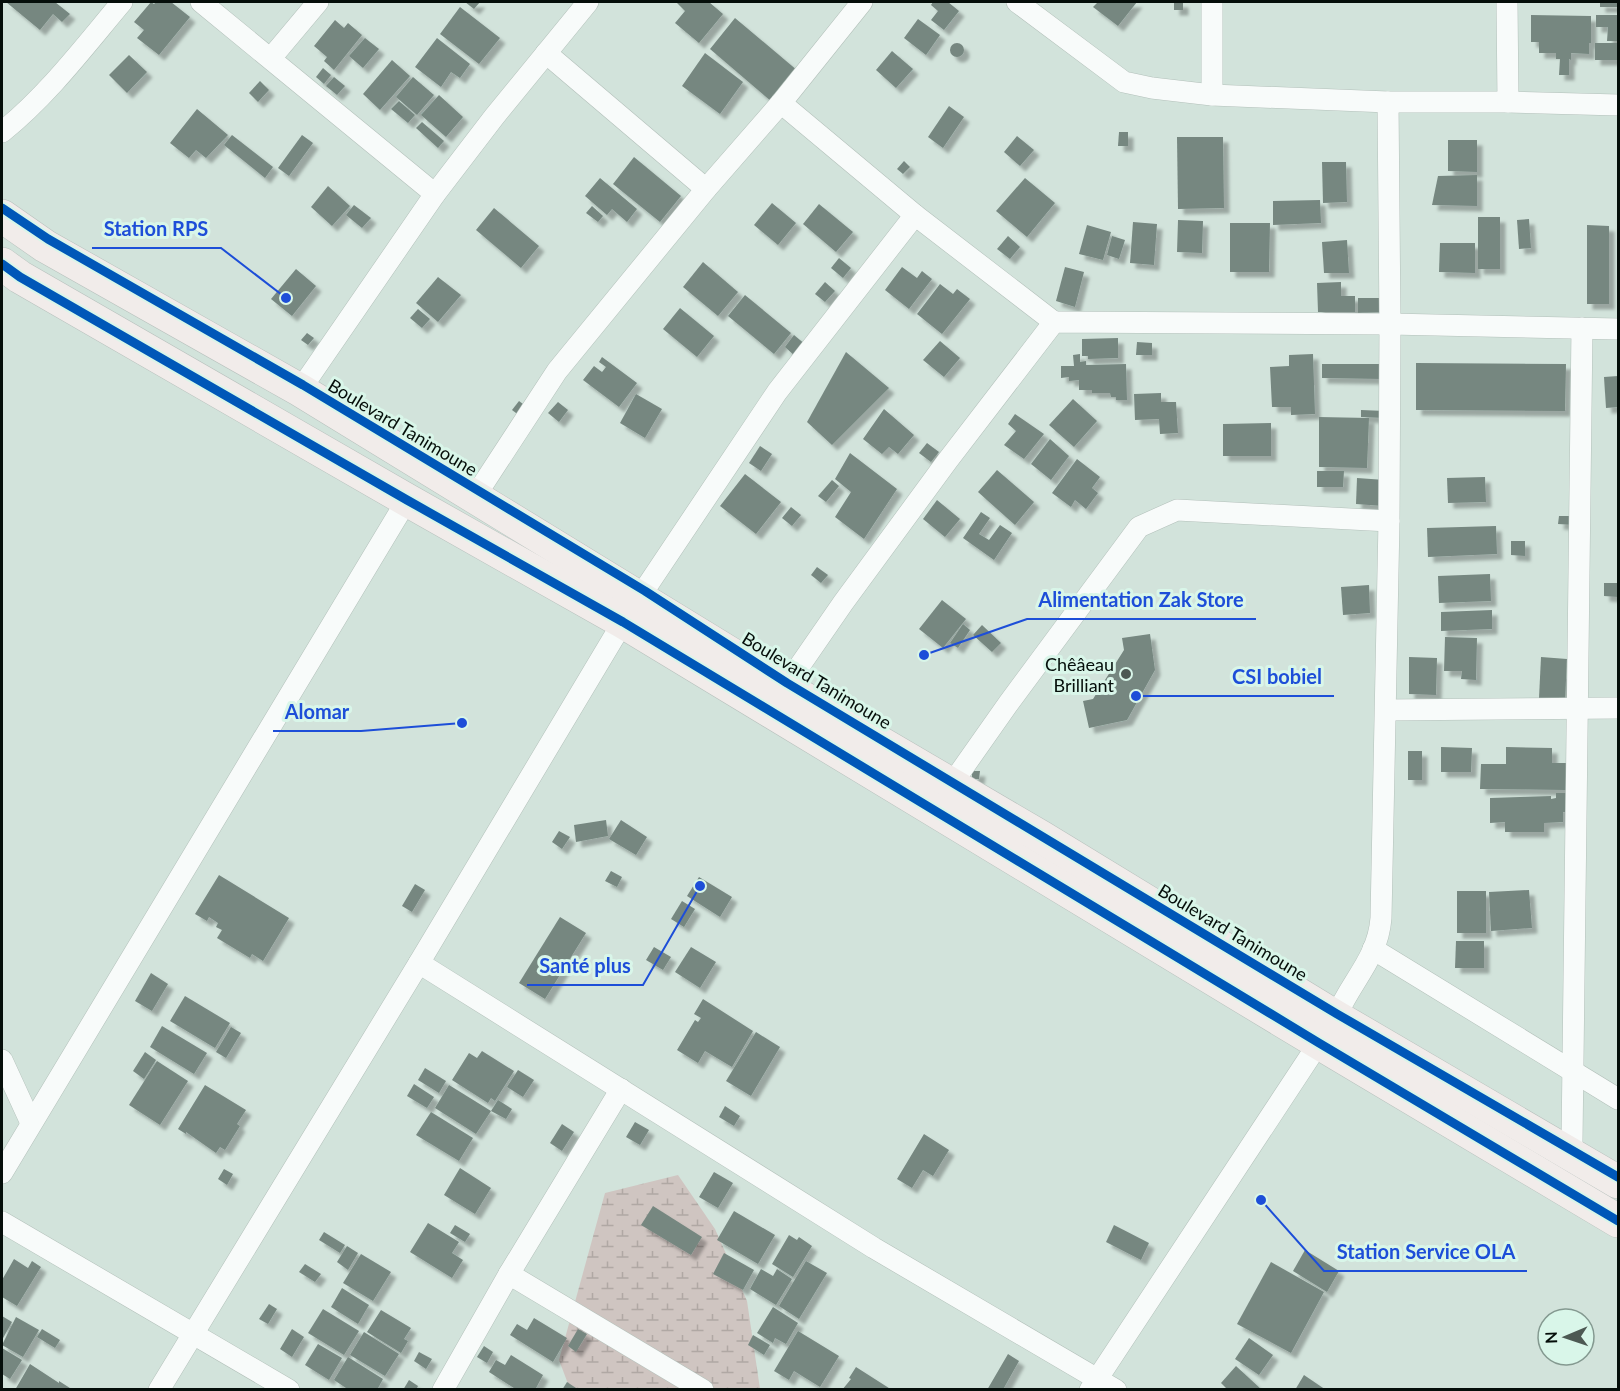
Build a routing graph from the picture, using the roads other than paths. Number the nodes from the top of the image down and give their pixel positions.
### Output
1 (122, 2) edge
2 (201, 2) edge
3 (318, 2) edge
4 (588, 2) edge
5 (862, 2) edge
6 (1017, 2) edge
7 (1212, 2) edge
8 (1507, 2) edge
9 (546, 53) junction
10 (271, 58) junction
11 (1212, 95) junction
12 (1388, 102) junction
13 (1508, 102) junction
14 (781, 103) junction
15 (1618, 105) edge
16 (2, 132) edge
17 (706, 189) junction
18 (435, 194) junction
19 (915, 215) junction
20 (2, 216) edge
21 (2, 264) edge
22 (1054, 322) junction
23 (1390, 324) junction
24 (1582, 328) junction
25 (1618, 329) edge
26 (300, 390) junction
27 (474, 498) junction
28 (407, 500) junction
29 (1389, 521) junction
30 (632, 610) junction
31 (785, 687) junction
32 (1579, 708) junction
33 (1618, 708) edge
34 (1386, 711) junction
35 (951, 785) junction
36 (1373, 949) junction
37 (419, 963) junction
38 (1336, 1017) junction
39 (1319, 1043) junction
40 (2, 1060) edge
41 (1573, 1072) junction
42 (621, 1089) junction
43 (1618, 1099) edge
44 (31, 1123) junction
45 (1574, 1155) junction
46 (2, 1173) edge
47 (1618, 1182) edge
48 (1618, 1221) edge
49 (2, 1222) edge
50 (509, 1274) junction
51 (193, 1335) junction
52 (1094, 1384) edge
53 (159, 1389) edge
54 (289, 1389) edge
55 (443, 1389) edge
56 (703, 1389) edge
57 (1116, 1389) edge

1 - 16 street
2 - 10 street
3 - 10 street
4 - 9 street
5 - 14 street
6 - 11 street
7 - 11 street
8 - 13 street
9 - 17 street
9 - 18 street
10 - 18 street
11 - 12 street
12 - 13 street
12 - 23 street
13 - 15 street
14 - 17 street
14 - 19 street
17 - 27 street
18 - 26 street
19 - 22 street
19 - 30 street
20 - 26 main road, Boulevard Tanimoune
21 - 28 main road, Boulevard Tanimoune
22 - 23 street
22 - 31 street
23 - 24 street
23 - 29 street
24 - 25 street
24 - 32 street
26 - 27 main road, Boulevard Tanimoune
27 - 30 main road, Boulevard Tanimoune
28 - 30 main road, Boulevard Tanimoune
28 - 44 street
29 - 34 street
29 - 35 street
30 - 31 main road, Boulevard Tanimoune
30 - 37 street
30 - 39 main road, Boulevard Tanimoune
31 - 35 main road, Boulevard Tanimoune
32 - 33 street
32 - 34 street
32 - 41 street
34 - 36 street
35 - 38 main road, Boulevard Tanimoune
36 - 38 street
36 - 41 street
37 - 42 street
37 - 51 street
38 - 39 street
38 - 45 main road, Boulevard Tanimoune
39 - 48 main road, Boulevard Tanimoune
39 - 52 street
40 - 44 street
41 - 43 street
41 - 45 street
42 - 50 street
42 - 52 street
44 - 46 street
45 - 47 main road, Boulevard Tanimoune
49 - 51 street
50 - 55 street
50 - 56 street
51 - 53 street
51 - 54 street
52 - 57 street

